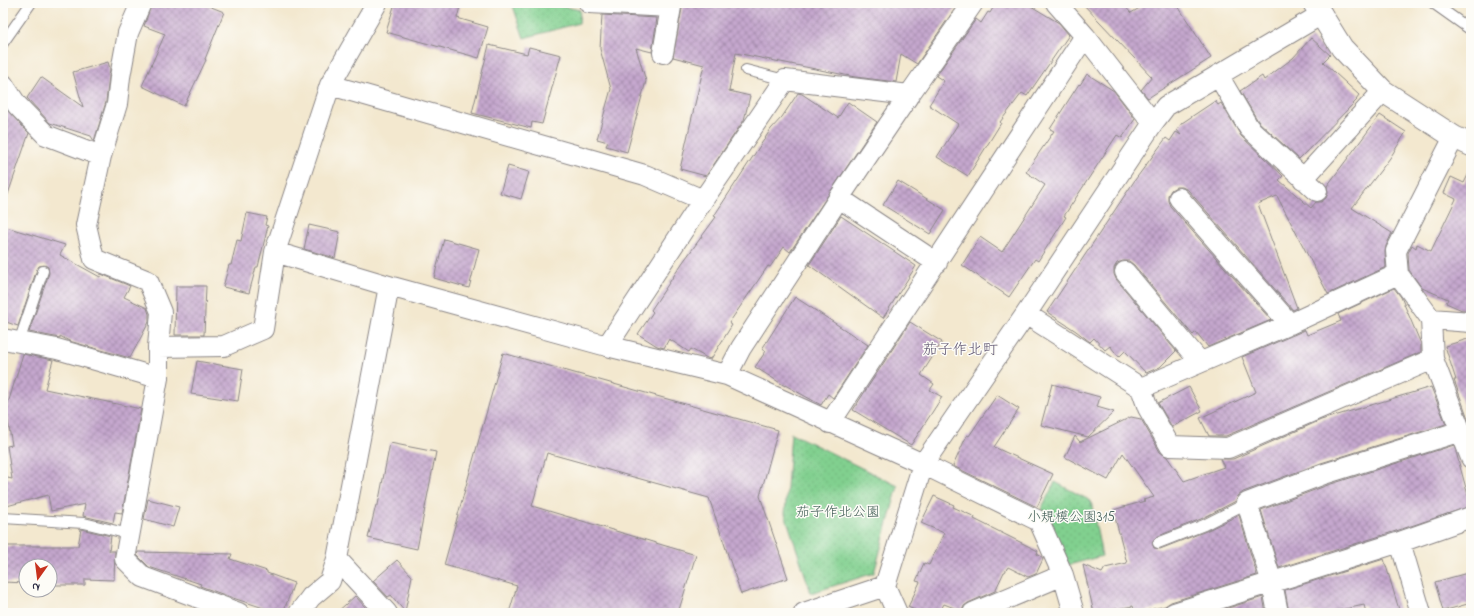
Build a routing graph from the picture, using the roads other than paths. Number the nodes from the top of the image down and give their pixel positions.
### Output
1 (31, 3) edge
2 (140, 3) edge
3 (377, 3) edge
4 (589, 3) edge
5 (973, 3) edge
6 (1056, 3) edge
7 (1433, 3) edge
8 (672, 5) edge
9 (1318, 8) edge
10 (1471, 30) edge
11 (1085, 36) junction
12 (3, 43) edge
13 (663, 53) dead end
14 (746, 70) dead end
15 (1218, 75) junction
16 (785, 80) junction
17 (3, 84) edge
18 (330, 85) junction
19 (1383, 91) junction
20 (909, 95) junction
21 (1153, 123) junction
22 (1462, 141) edge
23 (101, 156) junction
24 (839, 198) junction
25 (1179, 198) dead end
26 (703, 200) junction
27 (275, 252) junction
28 (937, 263) junction
29 (43, 271) dead end
30 (1125, 272) dead end
31 (1398, 274) junction
32 (389, 286) junction
33 (1026, 314) junction
34 (1431, 319) junction
35 (1471, 322) edge
36 (1290, 324) junction
37 (11, 340) edge
38 (607, 346) junction
39 (158, 347) junction
40 (1433, 359) junction
41 (1200, 362) junction
42 (727, 375) junction
43 (158, 378) junction
44 (1141, 388) junction
45 (830, 423) junction
46 (1461, 431) junction
47 (1471, 458) edge
48 (923, 464) junction
49 (1247, 503) junction
50 (1471, 517) edge
51 (3, 518) edge
52 (129, 534) junction
53 (1400, 542) junction
54 (1158, 543) dead end
55 (337, 559) junction
56 (1063, 574) junction
57 (1272, 582) junction
58 (886, 586) junction
59 (1184, 612) edge
60 (239, 613) edge
61 (299, 613) edge
62 (387, 613) edge
63 (804, 613) edge
64 (897, 613) edge
65 (973, 613) edge
66 (1074, 613) edge
67 (1278, 613) edge
68 (1421, 613) edge

1 - 12 lane
2 - 23 street
3 - 18 street
4 - 8 street
5 - 20 street
6 - 11 street
7 - 10 lane
8 - 13 street
9 - 15 street
9 - 19 street
11 - 21 street
11 - 28 street
14 - 16 lane
15 - 19 street
15 - 21 street
16 - 20 street
16 - 26 street
17 - 23 street
18 - 26 street
18 - 27 street
19 - 22 street
20 - 24 street
21 - 33 street
22 - 31 street
23 - 39 street
24 - 28 street
24 - 42 street
25 - 36 street
26 - 38 street
27 - 32 street
27 - 39 street
28 - 45 street
29 - 37 lane
30 - 41 street
31 - 34 street
31 - 36 street
32 - 38 street
32 - 55 street
33 - 44 street
33 - 48 street
34 - 35 street
34 - 40 street
36 - 41 street
37 - 43 street
38 - 42 street
39 - 43 street
40 - 44 street
40 - 46 street
41 - 44 street
42 - 45 street
43 - 52 street
45 - 48 street
46 - 47 street
46 - 49 street
48 - 56 street
48 - 58 street
49 - 54 lane
49 - 57 street
50 - 53 street
51 - 52 lane
52 - 60 street
53 - 57 street
53 - 68 street
55 - 61 street
55 - 62 street
56 - 65 street
56 - 66 street
57 - 59 street
57 - 67 street
58 - 63 street
58 - 64 street

